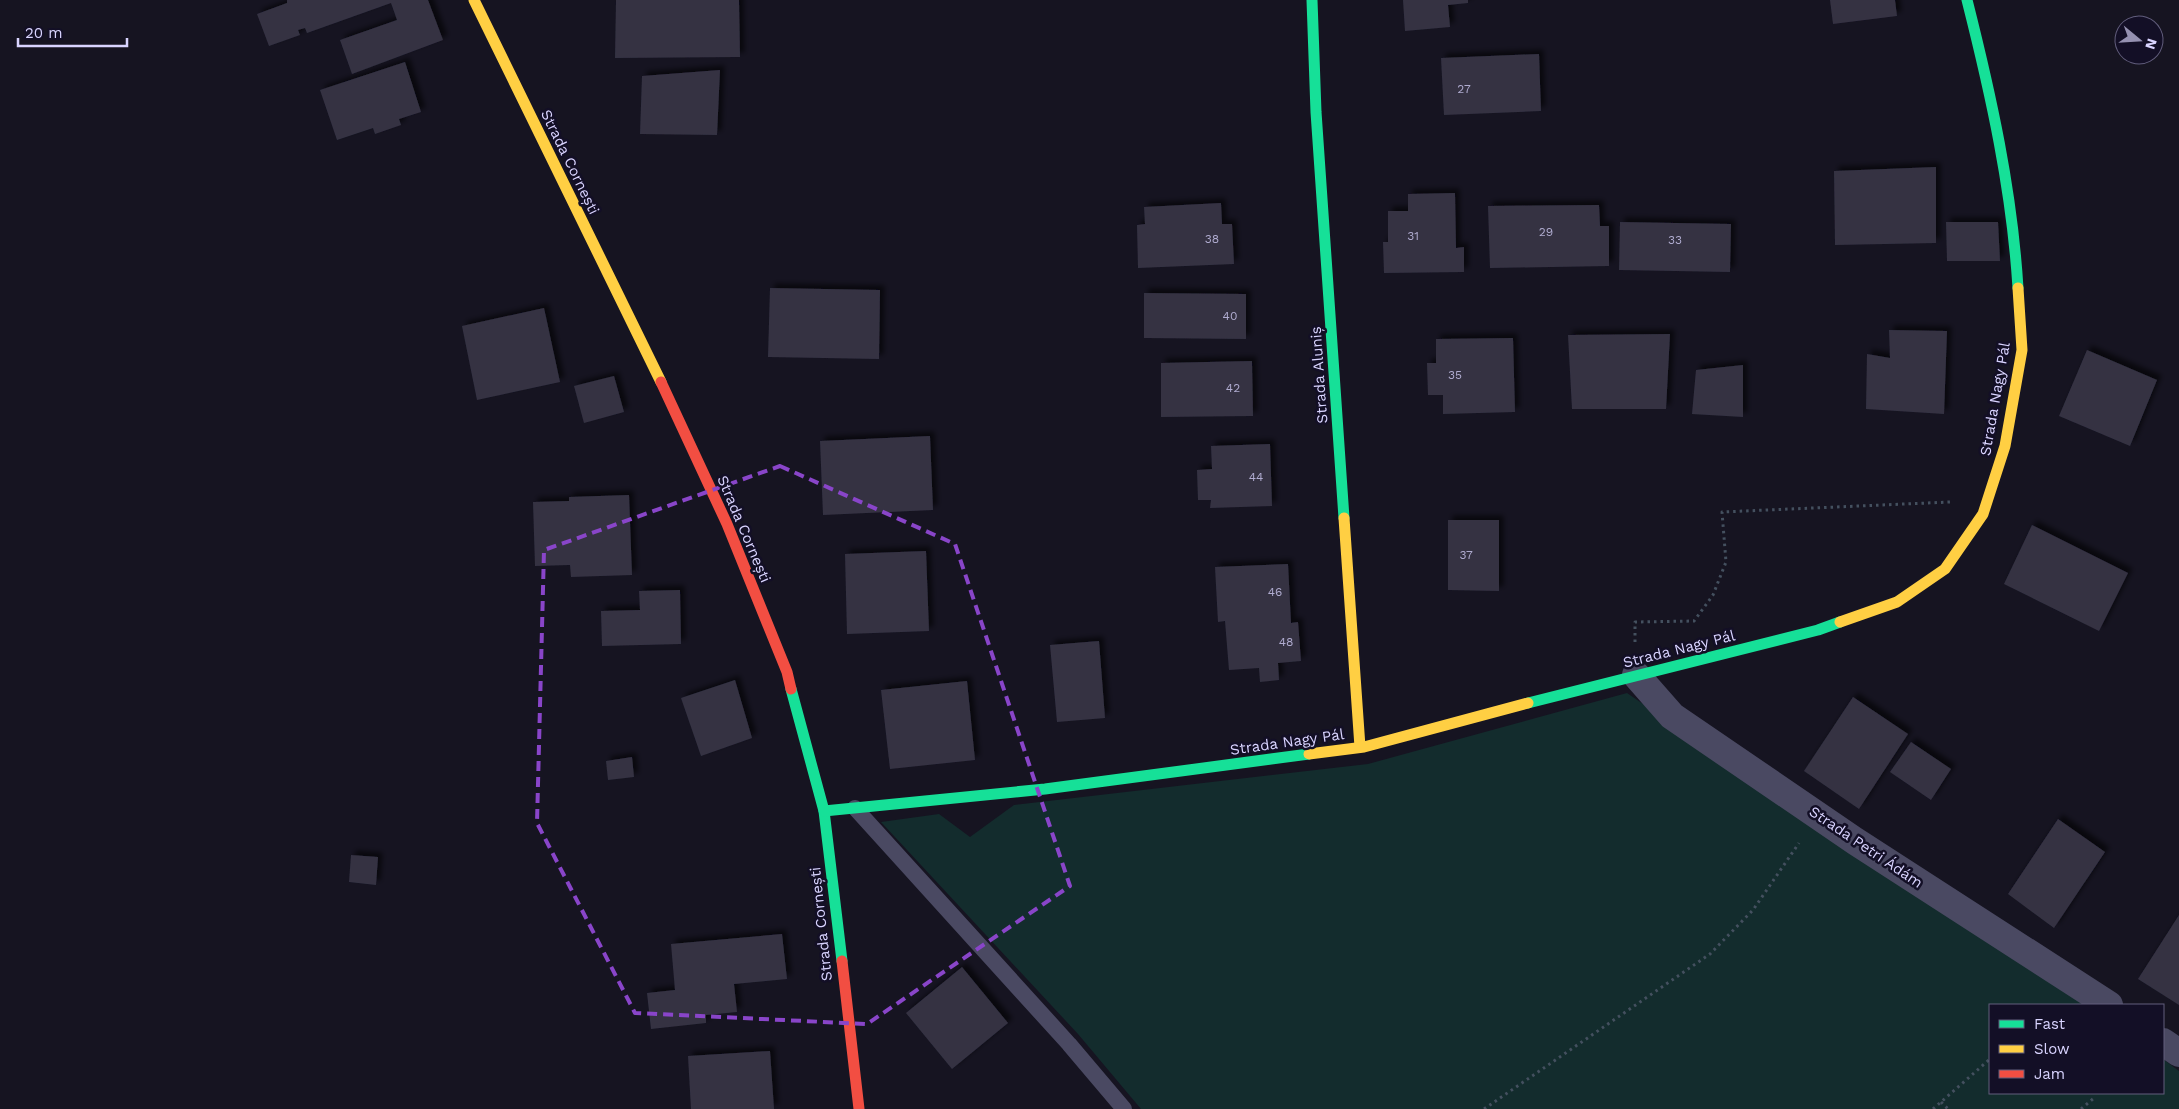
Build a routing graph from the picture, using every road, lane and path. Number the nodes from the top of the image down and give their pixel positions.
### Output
1 (474, 0) edge
2 (1312, 0) edge
3 (1967, 0) edge
4 (1987, 501) junction
5 (1636, 675) junction
6 (1360, 748) junction
7 (855, 808) junction
8 (824, 811) junction
9 (1816, 815) junction
10 (2106, 1004) edge
11 (2164, 1043) edge
12 (2179, 1053) edge
13 (1989, 1060) edge
14 (2094, 1098) dead end
15 (1941, 1102) junction
16 (859, 1109) edge
17 (1124, 1109) edge
18 (1484, 1109) edge
19 (1933, 1109) edge
20 (1948, 1109) edge
21 (2081, 1109) edge

1 - 8 street, Strada Cornești
2 - 6 street, Strada Aluniș
3 - 4 street, Strada Nagy Pál
4 - 5 street, Strada Nagy Pál
4 - 5 path
5 - 6 street, Strada Nagy Pál
5 - 9 street, Strada Petri Ádám
6 - 7 street, Strada Nagy Pál
7 - 8 street, Strada Nagy Pál
7 - 17 lane
8 - 16 street, Strada Cornești
9 - 10 street, Strada Petri Ádám
9 - 18 path
11 - 12 street
13 - 15 path
14 - 21 path
15 - 19 path
15 - 20 path

